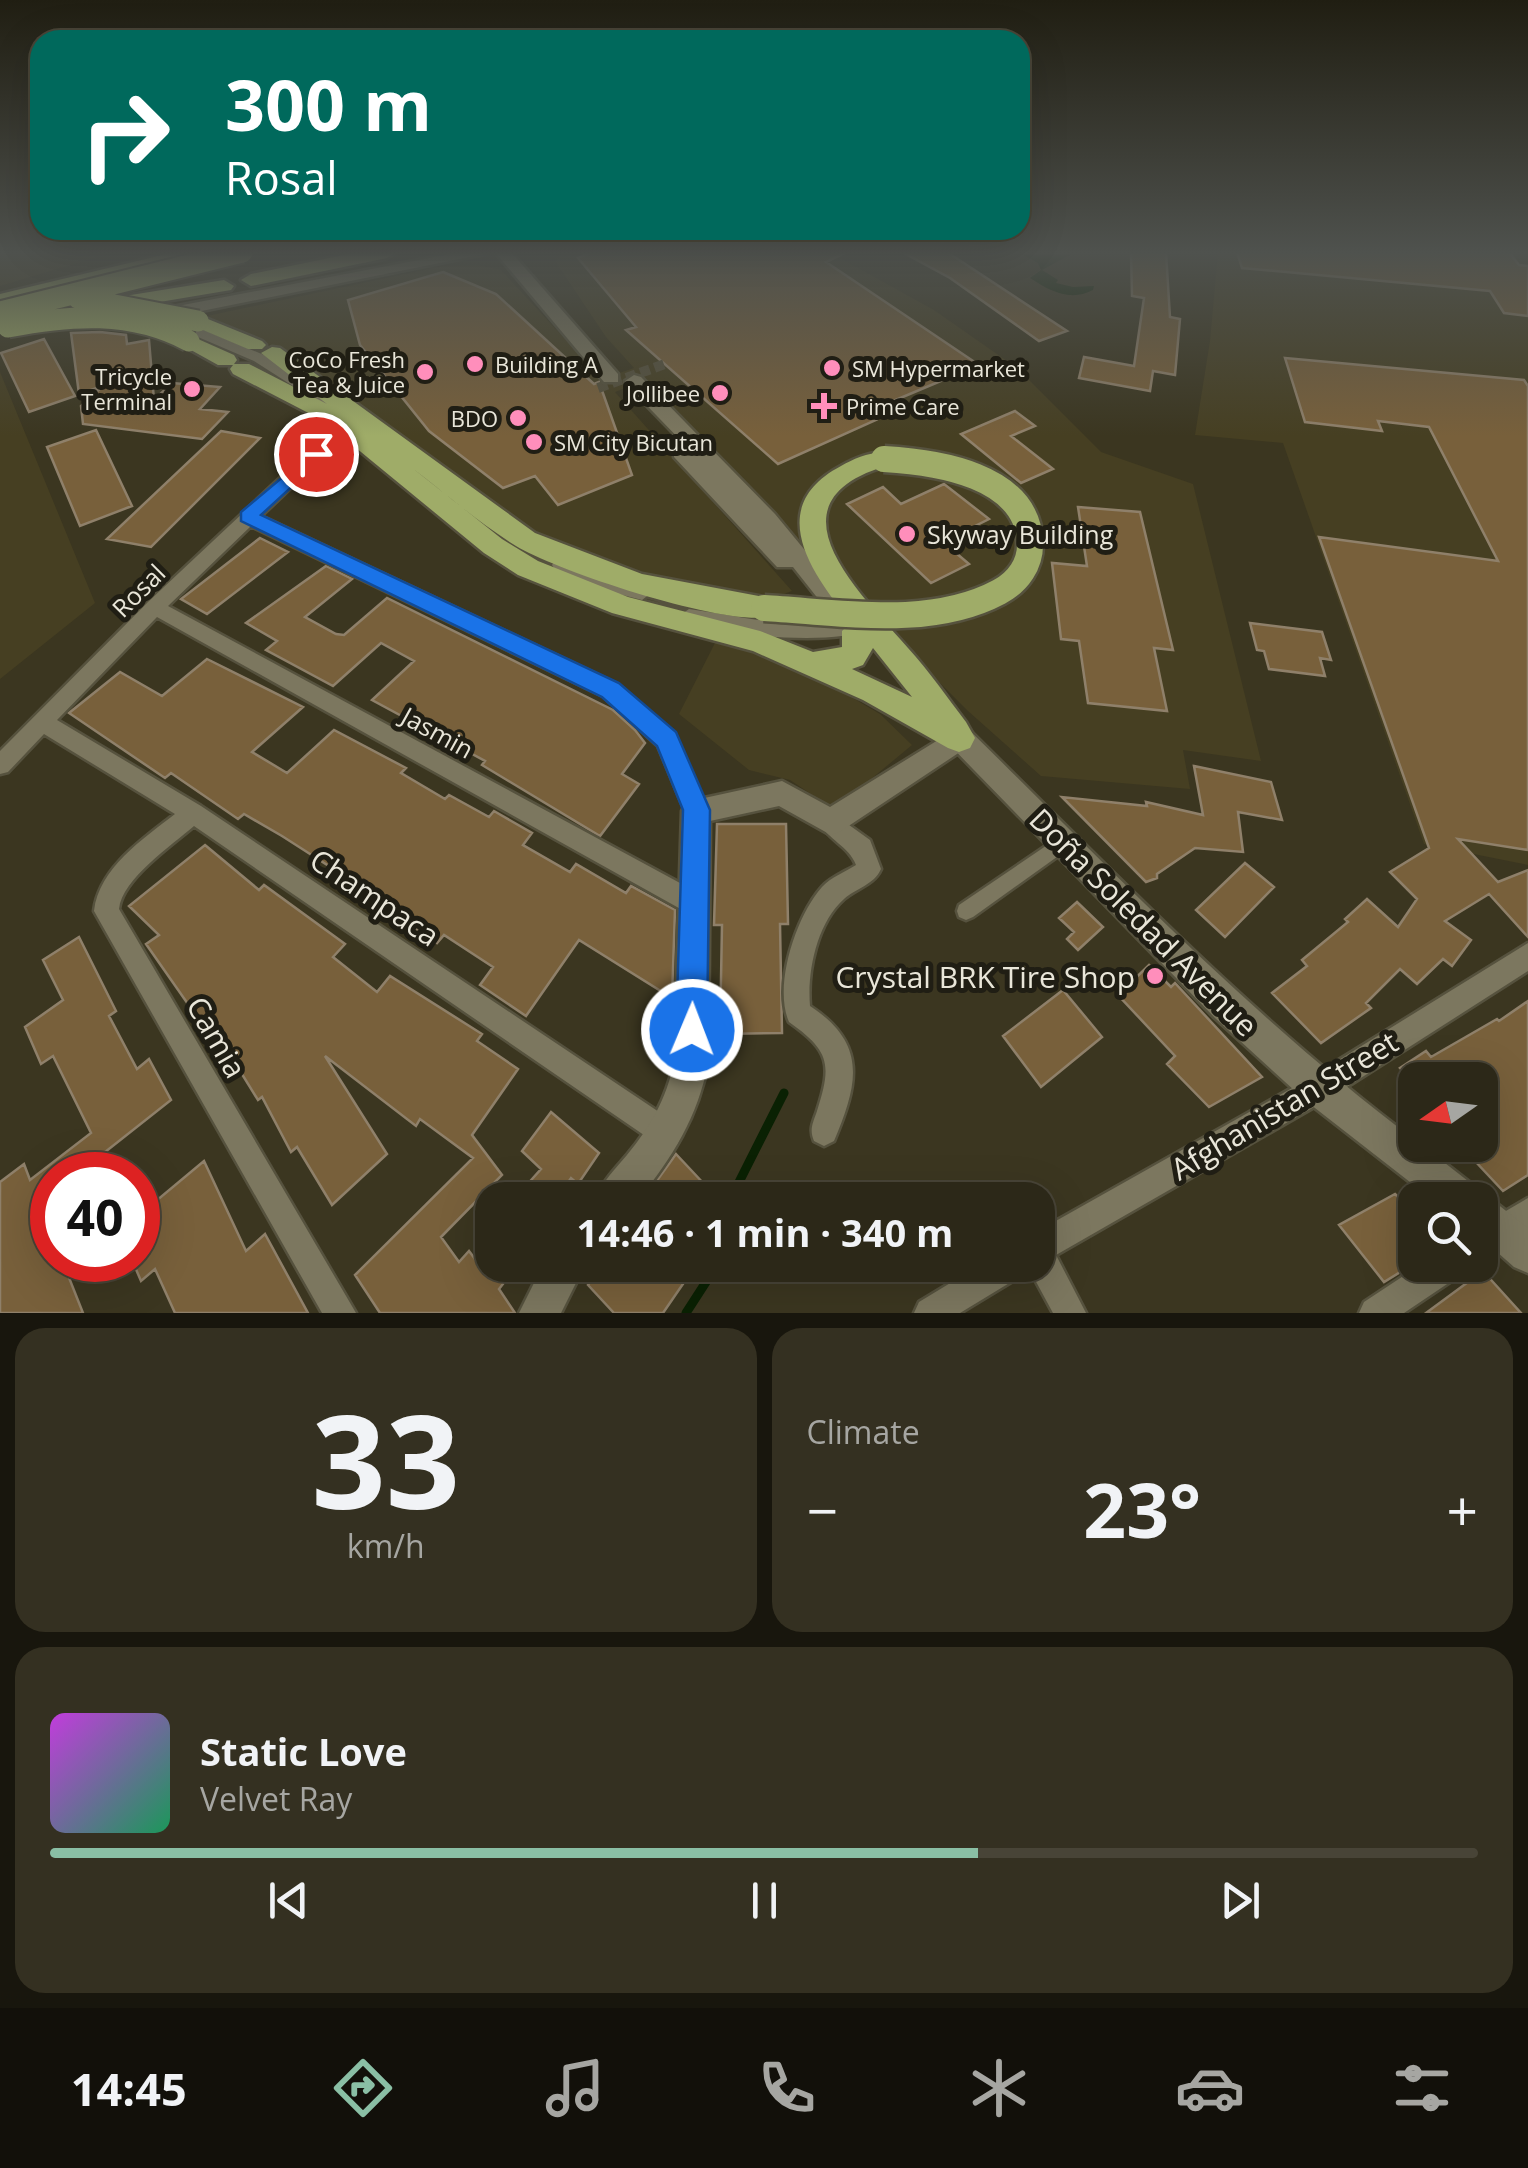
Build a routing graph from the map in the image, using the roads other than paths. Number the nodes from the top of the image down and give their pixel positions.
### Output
1 (82, 313) edge
2 (159, 313) edge
3 (167, 313) edge
4 (559, 313) edge
5 (571, 313) edge
6 (150, 315) junction
7 (0, 329) edge
8 (248, 357) junction
9 (622, 380) junction
10 (316, 454) dead end
11 (248, 517) junction
12 (155, 608) junction
13 (858, 624) junction
14 (810, 664) junction
15 (42, 722) junction
16 (960, 738) junction
17 (0, 765) edge
18 (696, 810) junction
19 (193, 813) junction
20 (831, 822) junction
21 (1062, 842) junction
22 (695, 904) junction
23 (966, 911) dead end
24 (1528, 956) edge
25 (1318, 1088) junction
26 (824, 1131) dead end
27 (667, 1134) junction
28 (628, 1182) edge
29 (1441, 1182) edge
30 (1055, 1240) edge
31 (556, 1282) edge
32 (982, 1282) edge
33 (1054, 1282) edge
34 (1422, 1282) edge
35 (340, 1313) edge
36 (539, 1313) edge
37 (930, 1313) edge
38 (1070, 1313) edge
39 (1375, 1313) edge

1 - 7 highway
2 - 6 main road
3 - 8 highway, bridge
4 - 9 main road
5 - 9 main road
6 - 7 main road
6 - 13 street
7 - 8 highway, bridge
8 - 13 highway, bridge
8 - 14 highway
9 - 13 main road
10 - 11 street, Rosal
11 - 12 street, Rosal
11 - 18 street
12 - 15 street, Rosal
12 - 22 street, Jasmin
13 - 14 highway
13 - 16 highway
14 - 16 highway
15 - 17 street, Rosal
15 - 19 street, Champaca
16 - 20 main road
16 - 21 main road, Doña Soledad Avenue
18 - 20 main road
18 - 22 main road
19 - 27 street, Champaca
19 - 35 street, Camia
20 - 26 street
21 - 23 street
21 - 25 main road, Doña Soledad Avenue
22 - 27 main road
24 - 25 street, Afghanistan Street
25 - 29 main road, Doña Soledad Avenue
25 - 30 street, Afghanistan Street
27 - 28 main road
31 - 36 main road
32 - 37 street
33 - 38 street
34 - 39 street

